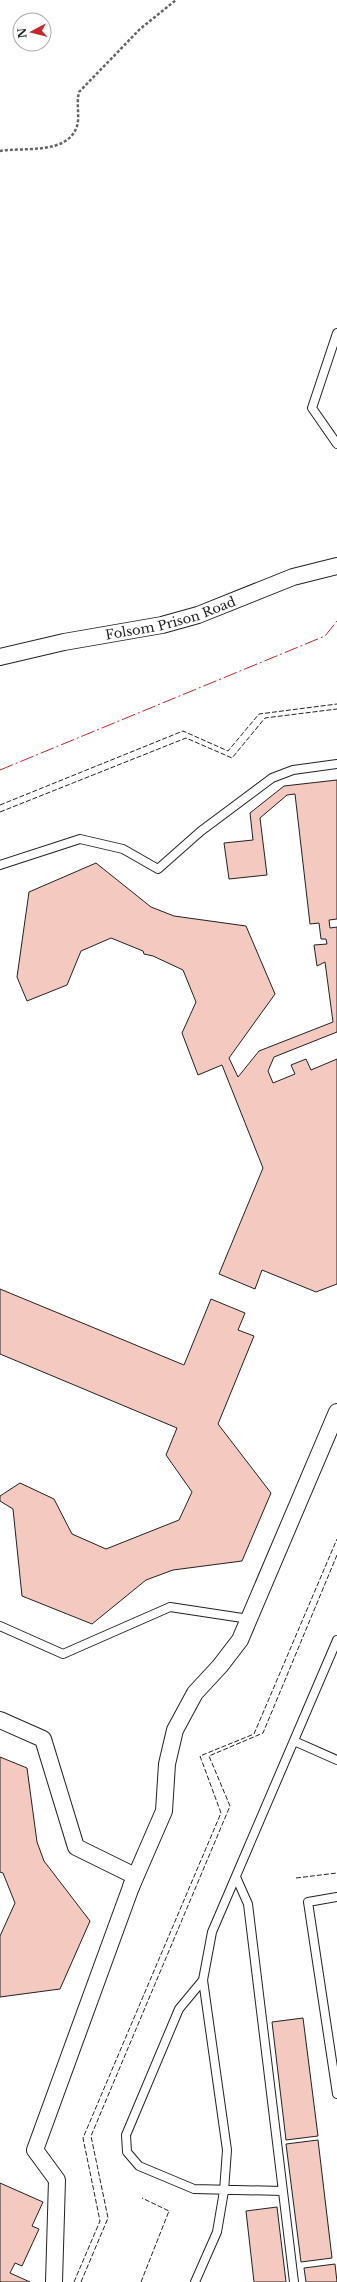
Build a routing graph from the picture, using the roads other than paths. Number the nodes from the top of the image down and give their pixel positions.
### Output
1 (337, 333) edge
2 (337, 444) edge
3 (337, 566) edge
4 (0, 657) edge
5 (337, 764) edge
6 (0, 865) edge
7 (337, 1412) edge
8 (249, 1619) junction
9 (0, 1626) edge
10 (337, 1640) edge
11 (0, 1720) edge
12 (294, 1741) junction
13 (337, 1760) edge
14 (236, 1877) junction
15 (131, 1889) junction
16 (337, 1897) edge
17 (203, 1980) junction
18 (337, 2094) edge
19 (224, 2191) junction
20 (283, 2191) junction
21 (55, 2282) edge
22 (195, 2282) edge
23 (294, 2282) edge

1 - 2 lane
3 - 4 street, Folsom Prison Road
5 - 6 lane
7 - 8 street
8 - 9 lane
8 - 15 street
10 - 12 lane
11 - 15 street
12 - 13 lane
12 - 14 lane
14 - 17 lane
14 - 20 lane
15 - 21 street
16 - 18 lane
17 - 19 lane
17 - 19 lane
19 - 20 lane
19 - 22 lane
20 - 23 lane

